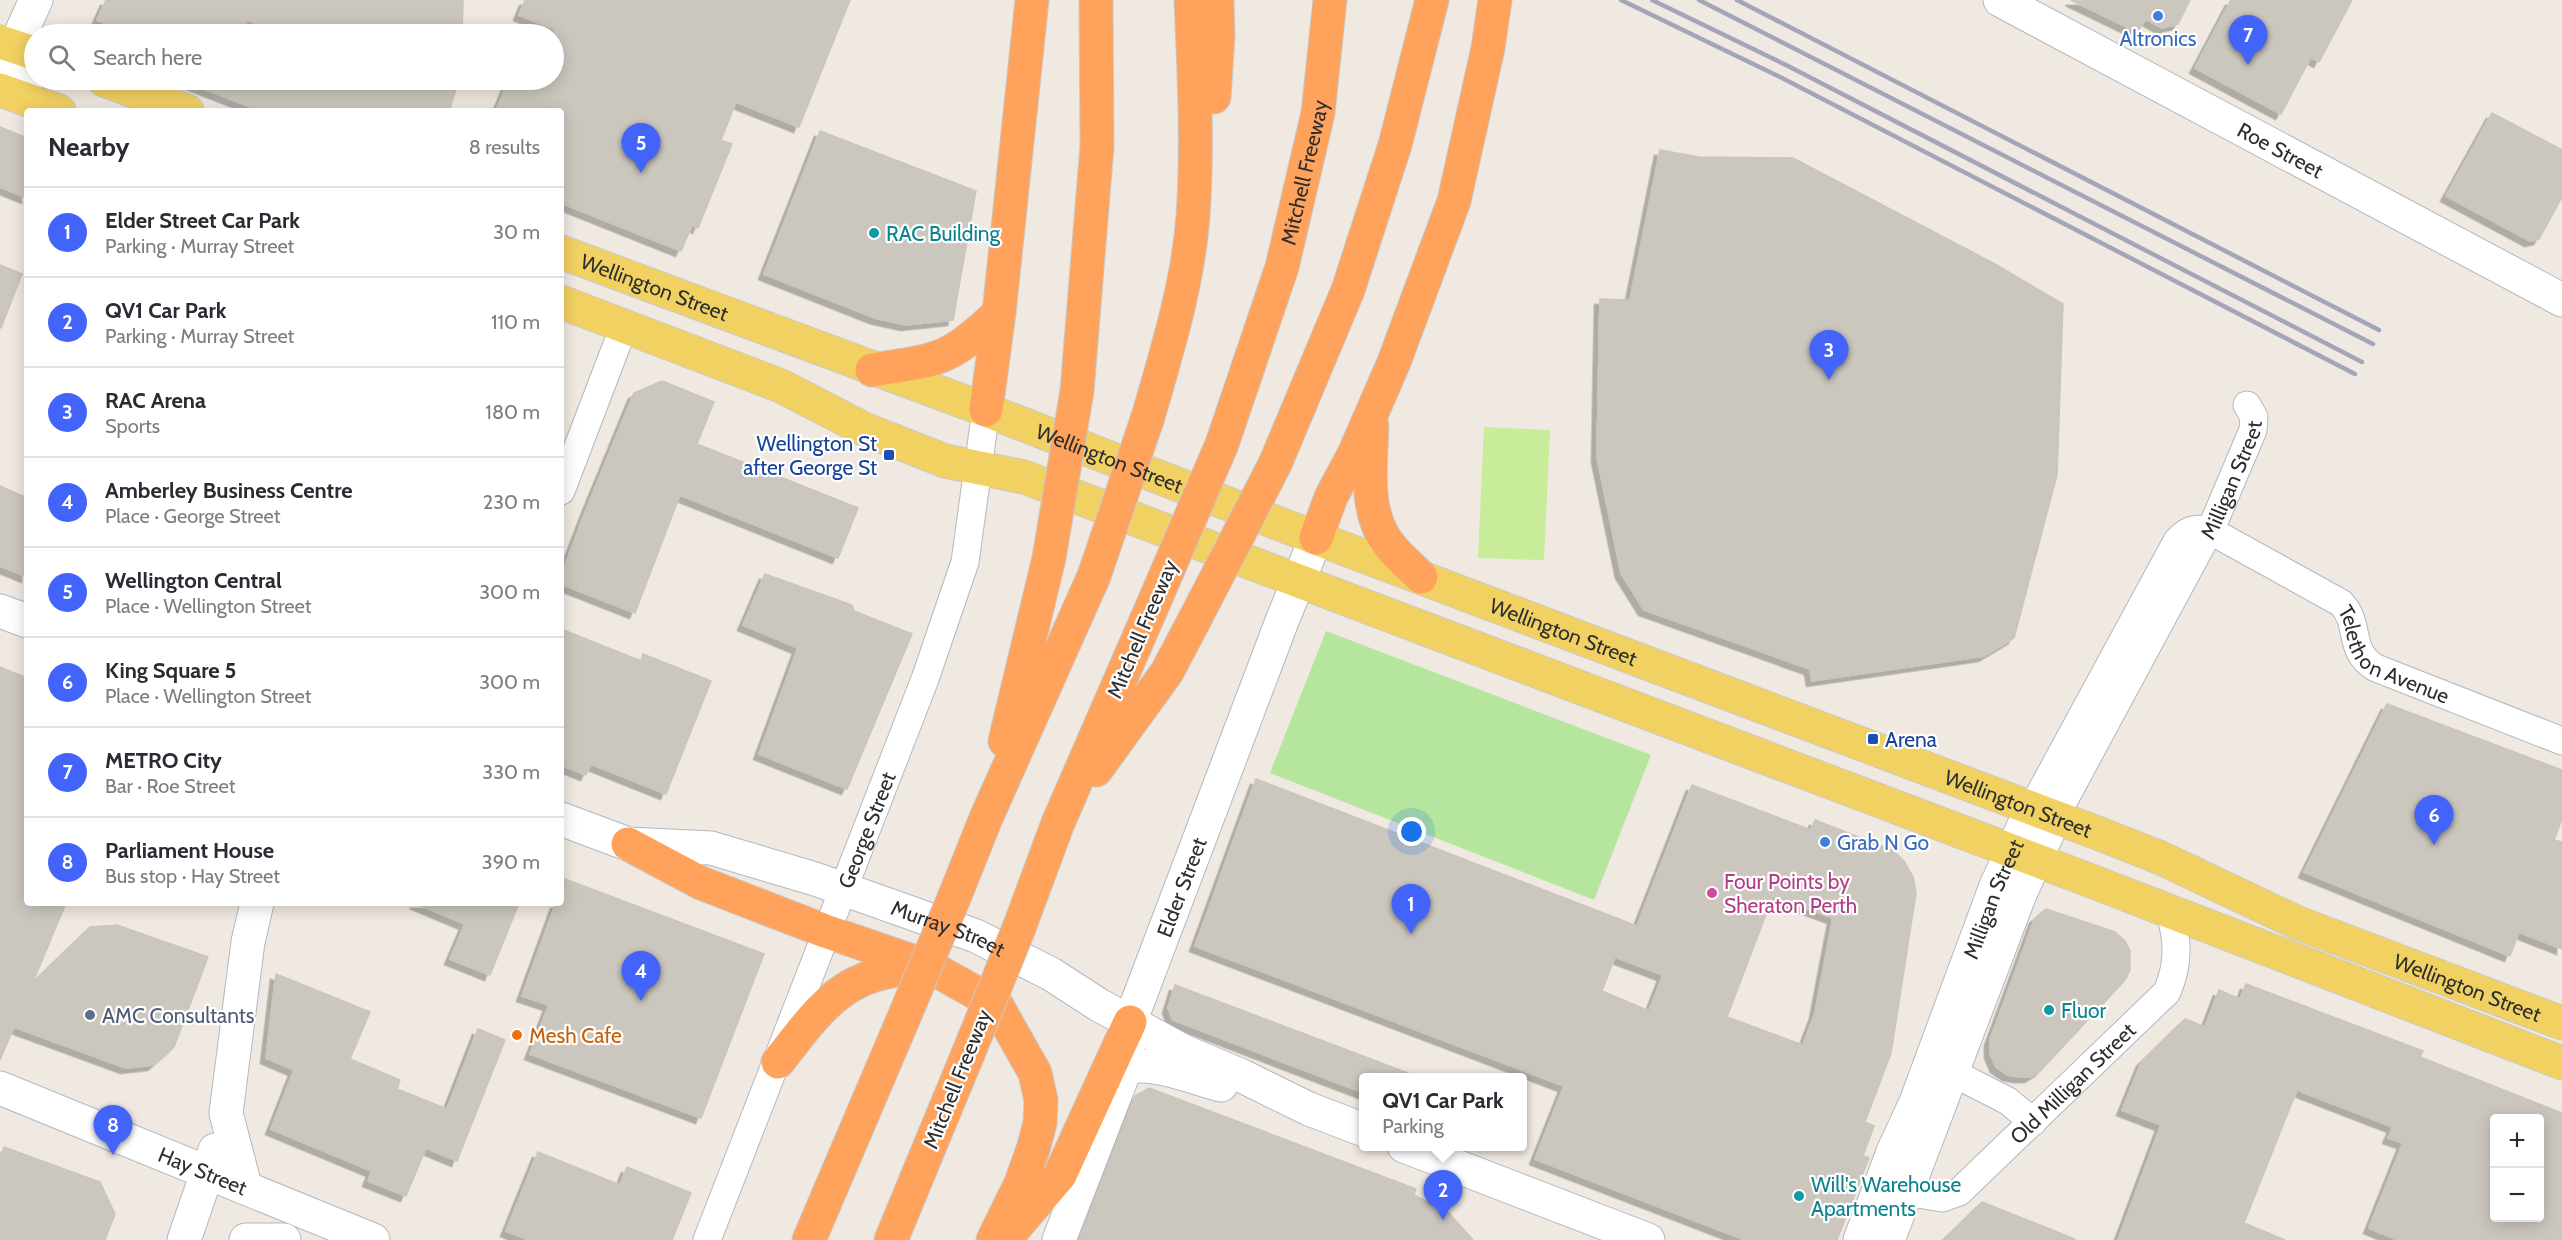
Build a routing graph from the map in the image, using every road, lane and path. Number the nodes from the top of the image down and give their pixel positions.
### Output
1 (36, 0) edge
2 (60, 0) edge
3 (1032, 0) edge
4 (1096, 0) edge
5 (1191, 0) edge
6 (1217, 0) edge
7 (1330, 0) edge
8 (1432, 0) edge
9 (1495, 0) edge
10 (2000, 0) edge
11 (29, 24) edge
12 (49, 24) edge
13 (21, 51) edge
14 (131, 90) edge
15 (7, 92) edge
16 (51, 108) edge
17 (179, 108) edge
18 (1193, 216) junction
19 (564, 253) edge
20 (2558, 288) edge
21 (564, 303) edge
22 (999, 313) junction
23 (735, 318) junction
24 (624, 326) junction
25 (872, 370) junction
26 (781, 386) junction
27 (2247, 405) dead end
28 (986, 410) junction
29 (1372, 412) junction
30 (978, 468) junction
31 (564, 483) edge
32 (2209, 530) junction
33 (1316, 538) junction
34 (1421, 577) junction
35 (1298, 582) junction
36 (0, 610) edge
37 (24, 620) edge
38 (2562, 741) edge
39 (2044, 813) junction
40 (986, 818) junction
41 (564, 820) edge
42 (1058, 823) junction
43 (628, 844) junction
44 (2023, 856) junction
45 (842, 889) junction
46 (256, 906) edge
47 (2168, 910) junction
48 (825, 931) junction
49 (930, 967) junction
50 (1130, 1022) junction
51 (2562, 1023) edge
52 (778, 1062) junction
53 (2562, 1063) edge
54 (1126, 1067) junction
55 (1953, 1073) junction
56 (1100, 1087) junction
57 (0, 1088) edge
58 (1309, 1109) junction
59 (225, 1113) junction
60 (2033, 1122) junction
61 (1359, 1128) edge
62 (1417, 1151) edge
63 (209, 1171) junction
64 (244, 1186) junction
65 (1903, 1198) junction
66 (184, 1240) edge
67 (246, 1240) edge
68 (284, 1240) edge
69 (373, 1240) edge
70 (707, 1240) edge
71 (809, 1240) edge
72 (891, 1240) edge
73 (993, 1240) edge
74 (1004, 1240) edge
75 (1059, 1240) edge
76 (1648, 1240) edge
77 (1860, 1240) edge
78 (1888, 1240) edge

1 - 11 main road
2 - 12 main road
3 - 22 highway
4 - 40 highway, bridge
5 - 18 highway
6 - 18 highway
7 - 42 highway, Mitchell Freeway, bridge
8 - 42 highway, bridge
9 - 29 highway
10 - 20 main road, Roe Street
13 - 15 main road
14 - 17 main road
15 - 16 main road
18 - 40 highway, bridge
19 - 23 main road, Wellington Street
21 - 24 main road, Wellington Street
22 - 25 highway
22 - 28 highway
23 - 25 main road, Wellington Street
23 - 26 main road
24 - 26 main road, Wellington Street
24 - 31 street
25 - 28 main road, Wellington Street
26 - 30 main road, Wellington Street
27 - 32 street, Milligan Street
28 - 30 street, George Street
28 - 33 main road, Wellington Street
29 - 33 highway
29 - 34 highway
30 - 35 main road, Wellington Street
30 - 45 street, George Street
32 - 38 street, Telethon Avenue
32 - 39 street, Milligan Street
32 - 39 street, Milligan Street
33 - 34 main road, Wellington Street
33 - 35 main road, Elder Street
34 - 39 main road, Wellington Street
35 - 44 main road, Wellington Street
35 - 50 main road, Elder Street
36 - 37 main road
39 - 44 main road, Milligan Street
39 - 51 main road, Wellington Street
40 - 71 highway, bridge
41 - 43 main road, Murray Street
42 - 72 highway, Mitchell Freeway, bridge
43 - 45 main road, Murray Street
43 - 48 highway
44 - 47 main road, Wellington Street
44 - 55 main road, Milligan Street
44 - 77 main road, Milligan Street
45 - 48 street, George Street
45 - 50 main road, Murray Street
46 - 59 main road
47 - 53 main road, Wellington Street
47 - 60 street, Old Milligan Street
48 - 49 highway
48 - 52 street, George Street
49 - 52 highway
49 - 73 highway
50 - 54 main road, Elder Street
50 - 56 highway
50 - 58 main road, Murray Street
52 - 70 street, George Street
54 - 56 main road
54 - 58 main road, Murray Street
54 - 75 main road, Elder Street
55 - 60 street
55 - 65 main road, Milligan Street
56 - 74 highway
57 - 63 main road, Hay Street
58 - 61 main road, Murray Street
59 - 63 main road
59 - 64 main road
60 - 65 street, Old Milligan Street
62 - 76 main road
63 - 64 main road, Hay Street
63 - 66 main road
64 - 69 main road, Hay Street
65 - 78 main road, Milligan Street
67 - 68 main road

